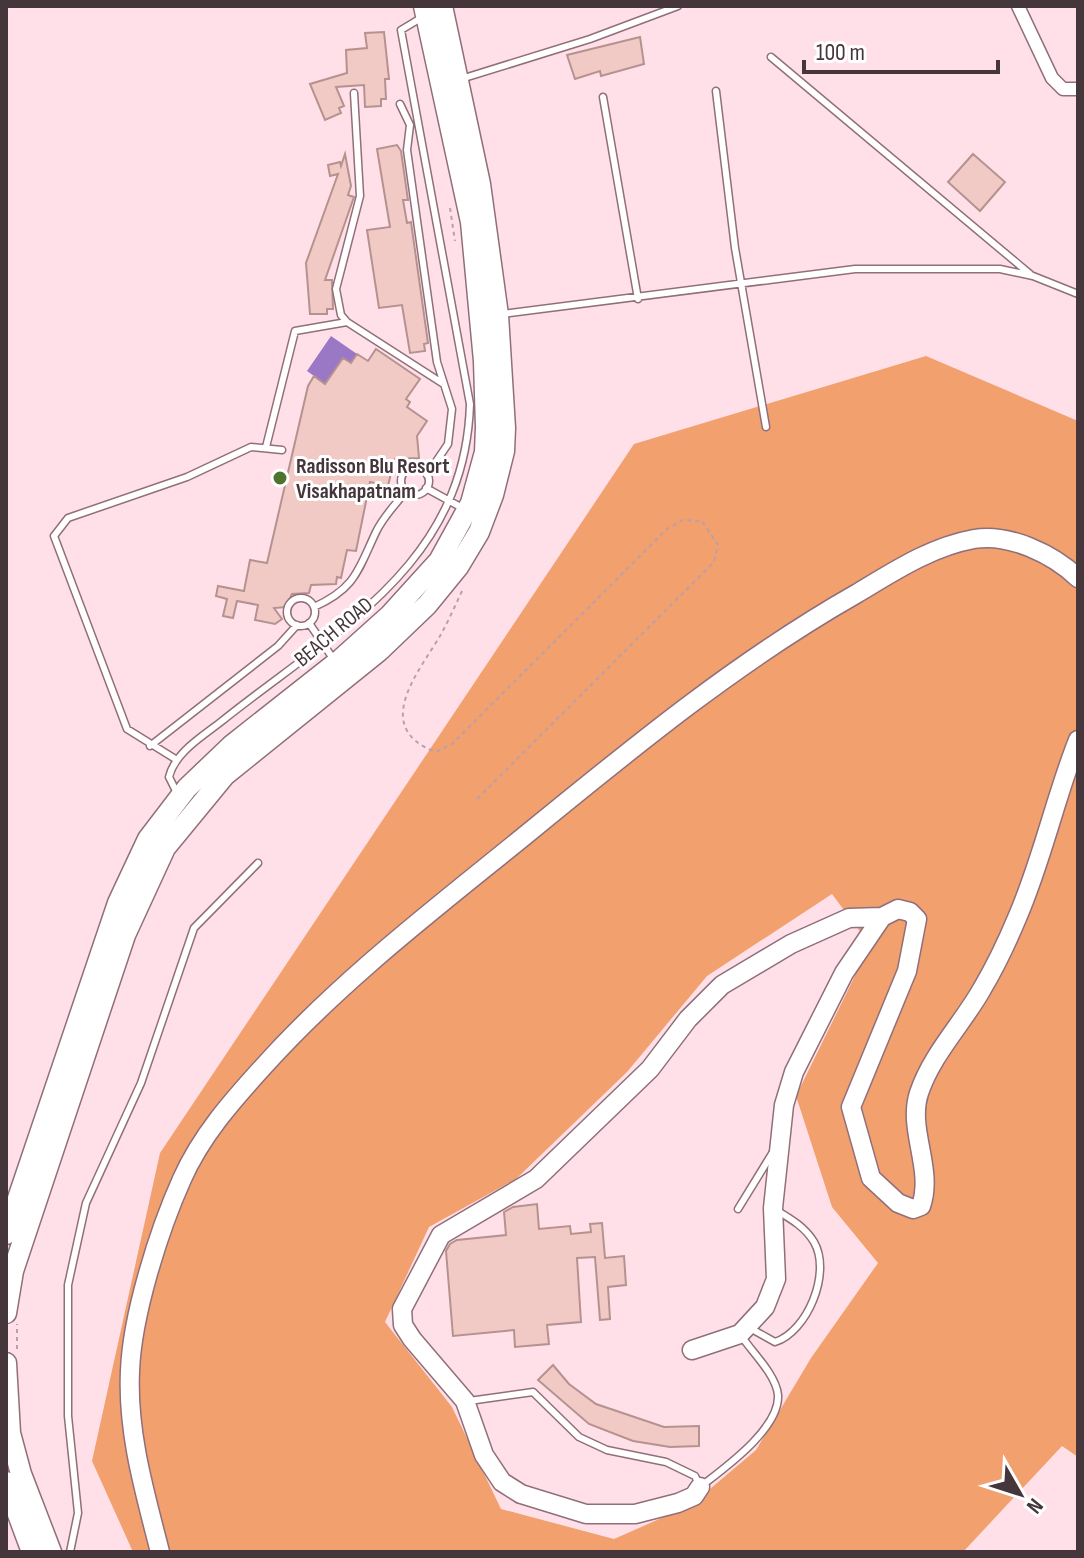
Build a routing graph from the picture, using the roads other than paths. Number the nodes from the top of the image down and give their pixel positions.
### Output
1 (678, 6) edge
2 (1018, 6) edge
3 (431, 9) edge
4 (771, 57) dead end
5 (457, 80) junction
6 (1078, 89) edge
7 (716, 91) dead end
8 (354, 93) dead end
9 (603, 97) dead end
10 (400, 104) dead end
11 (1033, 276) junction
12 (742, 283) junction
13 (1078, 294) edge
14 (638, 299) junction
15 (498, 315) junction
16 (347, 322) junction
17 (445, 385) junction
18 (766, 427) dead end
19 (266, 447) junction
20 (282, 450) dead end
21 (427, 475) junction
22 (426, 488) junction
23 (406, 491) junction
24 (458, 506) junction
25 (1078, 578) edge
26 (314, 607) junction
27 (309, 623) junction
28 (297, 625) junction
29 (324, 645) junction
30 (336, 663) junction
31 (307, 697) junction
32 (1078, 740) edge
33 (150, 746) junction
34 (177, 760) junction
35 (180, 798) junction
36 (258, 863) dead end
37 (882, 917) junction
38 (779, 1142) junction
39 (773, 1208) junction
40 (738, 1209) dead end
41 (6, 1234) edge
42 (12, 1315) edge
43 (743, 1330) junction
44 (692, 1350) dead end
45 (12, 1361) edge
46 (465, 1401) junction
47 (6, 1482) edge
48 (700, 1487) junction
49 (32, 1552) edge
50 (51, 1552) edge
51 (70, 1552) edge
52 (160, 1552) edge

1 - 5 lane
2 - 6 street
3 - 5 main road
3 - 24 main road, BEACH ROAD
3 - 24 lane
4 - 11 lane
5 - 15 main road
7 - 12 lane
8 - 16 lane
9 - 14 lane
10 - 17 lane
11 - 12 lane
11 - 13 lane
12 - 14 lane
12 - 18 lane
14 - 15 lane
15 - 31 main road
16 - 17 lane
16 - 19 lane
17 - 21 lane
19 - 20 lane
19 - 33 lane
21 - 22 lane
21 - 23 lane
22 - 23 lane
22 - 24 lane
23 - 26 lane
24 - 29 lane
24 - 30 main road, BEACH ROAD
25 - 52 street
26 - 27 lane
26 - 28 lane
27 - 28 lane
27 - 29 lane
28 - 33 lane
29 - 30 lane
29 - 34 lane
30 - 31 main road, BEACH ROAD
31 - 35 main road, BEACH ROAD
31 - 42 main road
32 - 37 street
33 - 34 lane
34 - 35 lane
35 - 41 main road, BEACH ROAD
36 - 51 lane
37 - 38 street
37 - 46 street
38 - 39 street
38 - 40 lane
39 - 43 street
39 - 43 lane
43 - 44 street
43 - 48 lane
45 - 50 main road
46 - 48 lane
46 - 48 street
47 - 49 main road

